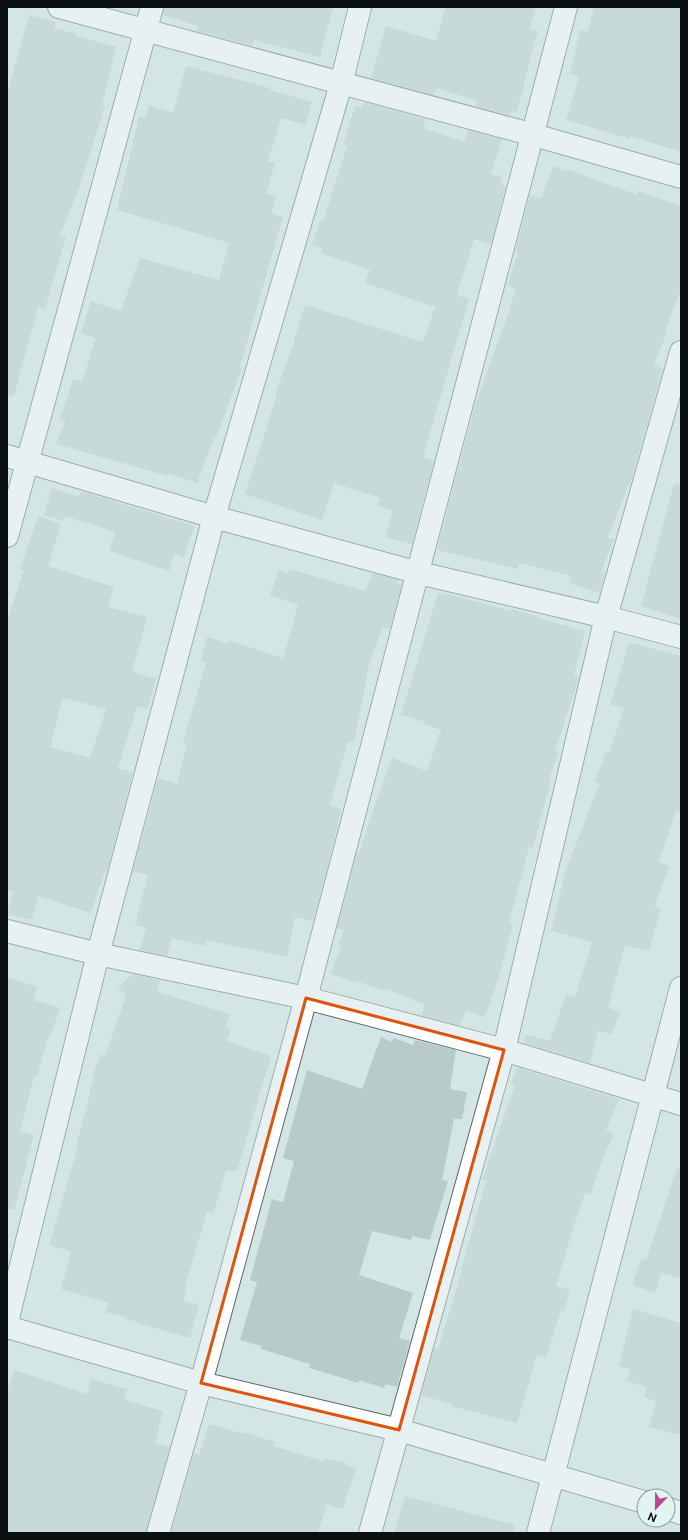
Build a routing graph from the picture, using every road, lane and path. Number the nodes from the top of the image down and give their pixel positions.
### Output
1 (59, 7) edge
2 (152, 7) edge
3 (360, 7) edge
4 (566, 7) edge
5 (146, 30) junction
6 (341, 84) junction
7 (534, 135) junction
8 (681, 178) edge
9 (681, 352) edge
10 (17, 458) edge
11 (214, 517) junction
12 (7, 536) edge
13 (419, 574) junction
14 (606, 618) junction
15 (681, 637) edge
16 (7, 931) edge
17 (98, 954) junction
18 (681, 988) edge
19 (306, 998) junction
20 (504, 1050) junction
21 (652, 1096) junction
22 (681, 1104) edge
23 (7, 1322) edge
24 (7, 1327) edge
25 (202, 1383) junction
26 (399, 1430) junction
27 (553, 1476) junction
28 (636, 1500) edge
29 (158, 1533) edge
30 (370, 1533) edge
31 (538, 1533) edge

1 - 5 street
2 - 5 street
3 - 6 street
4 - 7 street
5 - 6 street
5 - 10 street
6 - 7 street
6 - 11 street
7 - 8 street
7 - 13 street
9 - 14 street
10 - 11 street
10 - 12 street
11 - 13 street
11 - 17 street
13 - 14 street
13 - 19 street
14 - 15 street
14 - 20 street
16 - 17 street
17 - 19 street
17 - 23 street
18 - 21 street
19 - 20 street
19 - 25 street
20 - 21 street
20 - 26 street
21 - 22 street
21 - 27 street
24 - 25 street
25 - 26 street
25 - 29 street
26 - 27 street
26 - 30 street
27 - 28 street
27 - 31 street

